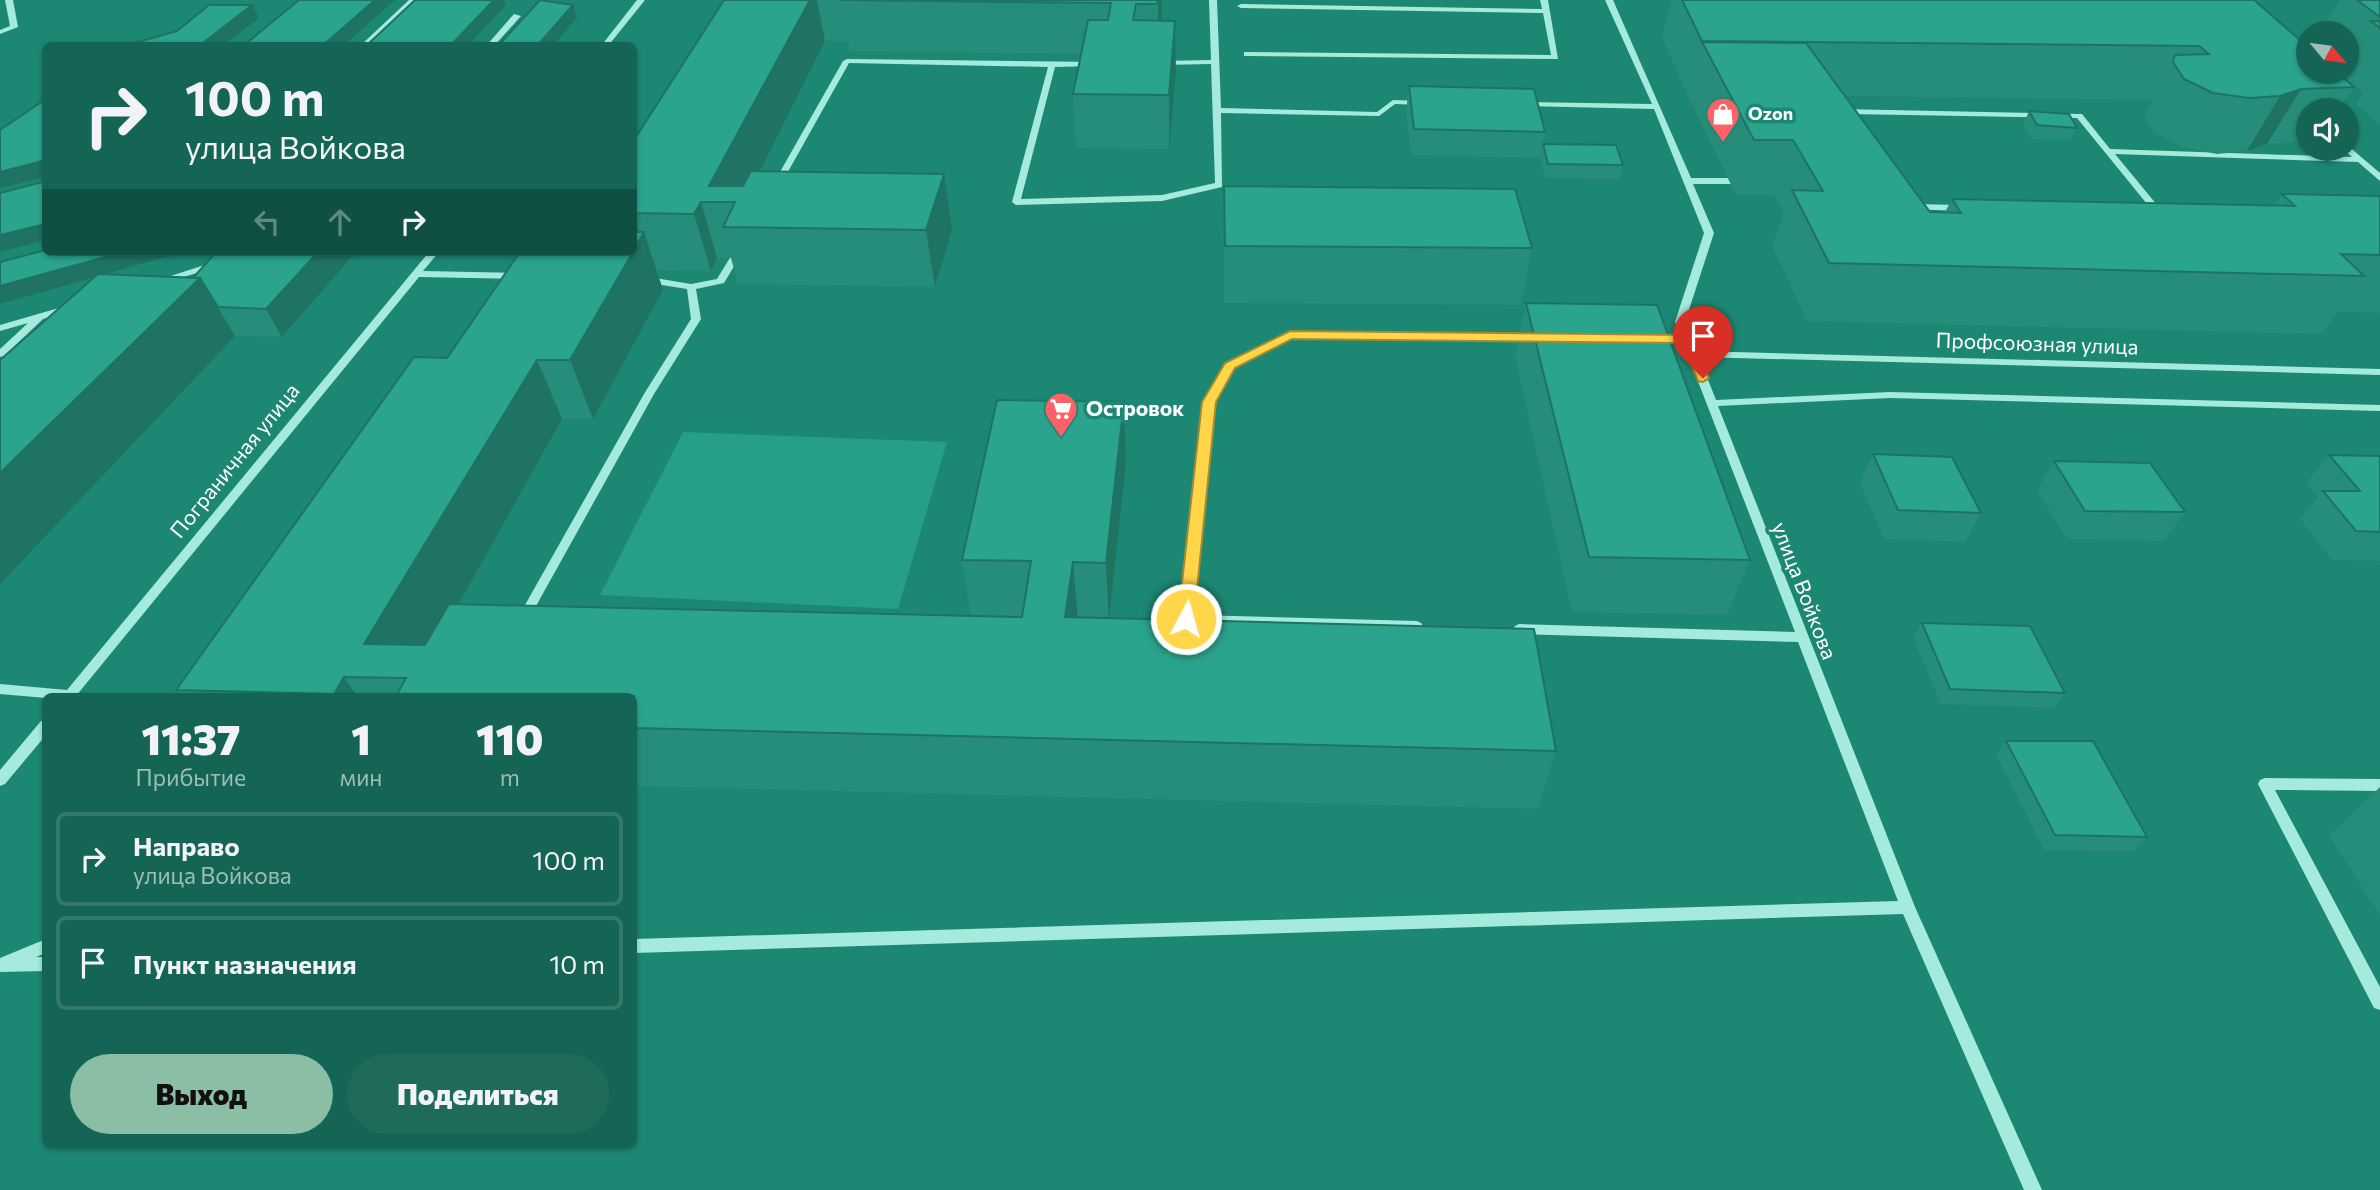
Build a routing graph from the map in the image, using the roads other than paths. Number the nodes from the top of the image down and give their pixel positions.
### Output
1 (9, 0) edge
2 (413, 0) edge
3 (641, 0) edge
4 (1213, 0) edge
5 (1544, 0) edge
6 (1609, 0) edge
7 (1241, 6) dead end
8 (1546, 11) junction
9 (517, 16) dead end
10 (0, 32) edge
11 (367, 42) edge
12 (493, 42) edge
13 (607, 42) edge
14 (1247, 54) dead end
15 (1215, 62) junction
16 (1149, 63) edge
17 (1100, 64) edge
18 (1052, 65) junction
19 (1435, 103) edge
20 (1504, 104) edge
21 (1657, 107) junction
22 (1216, 110) junction
23 (1851, 122) edge
24 (2108, 151) junction
25 (2360, 160) joint
26 (2380, 178) edge
27 (1687, 181) junction
28 (1731, 181) dead end
29 (771, 194) edge
30 (1901, 198) edge
31 (1978, 209) edge
32 (2145, 213) edge
33 (2159, 213) junction
34 (2173, 213) edge
35 (430, 256) edge
36 (734, 258) edge
37 (232, 260) edge
38 (416, 274) junction
39 (534, 276) edge
40 (643, 279) dead end
41 (143, 286) edge
42 (691, 287) junction
43 (79, 305) edge
44 (41, 316) junction
45 (0, 328) edge
46 (1550, 338) edge
47 (0, 354) edge
48 (1693, 354) junction
49 (2380, 372) edge
50 (1712, 403) junction
51 (2380, 408) edge
52 (1186, 619) junction
53 (523, 625) edge
54 (1432, 626) edge
55 (1149, 628) edge
56 (1500, 628) edge
57 (1801, 637) junction
58 (0, 688) edge
59 (43, 693) edge
60 (71, 693) edge
61 (42, 730) edge
62 (0, 780) edge
63 (2380, 785) edge
64 (1908, 907) junction
65 (637, 946) edge
66 (42, 948) edge
67 (42, 964) edge
68 (1, 965) edge
69 (2380, 1003) edge
70 (2033, 1190) edge

1 - 10 street
2 - 11 street
3 - 13 street
4 - 15 street
5 - 8 lane
6 - 21 street, улица Войкова
7 - 8 street
8 - 14 lane
9 - 12 street
15 - 16 street
15 - 22 street
17 - 18 street
18 - 22 street
18 - 29 street
19 - 22 street
20 - 21 street
21 - 27 street, улица Войкова
23 - 24 street
24 - 25 street
24 - 33 street
25 - 26 street
27 - 28 lane
27 - 48 street, улица Войкова
30 - 31 street
32 - 33 street
33 - 34 street
35 - 38 street, Пограничная улица
36 - 42 street
37 - 41 street
38 - 39 street
38 - 60 street, Пограничная улица
40 - 42 street
42 - 53 street
43 - 44 street
44 - 45 street
44 - 47 street
46 - 52 street
48 - 49 street, Профсоюзная улица
48 - 50 street, улица Войкова
50 - 51 street
50 - 57 street, улица Войкова
52 - 54 street
52 - 55 street
56 - 57 street
57 - 64 street, улица Войкова
58 - 59 street
61 - 62 street
63 - 69 street
64 - 65 street
64 - 70 street, улица Войкова
66 - 68 street
67 - 68 street

